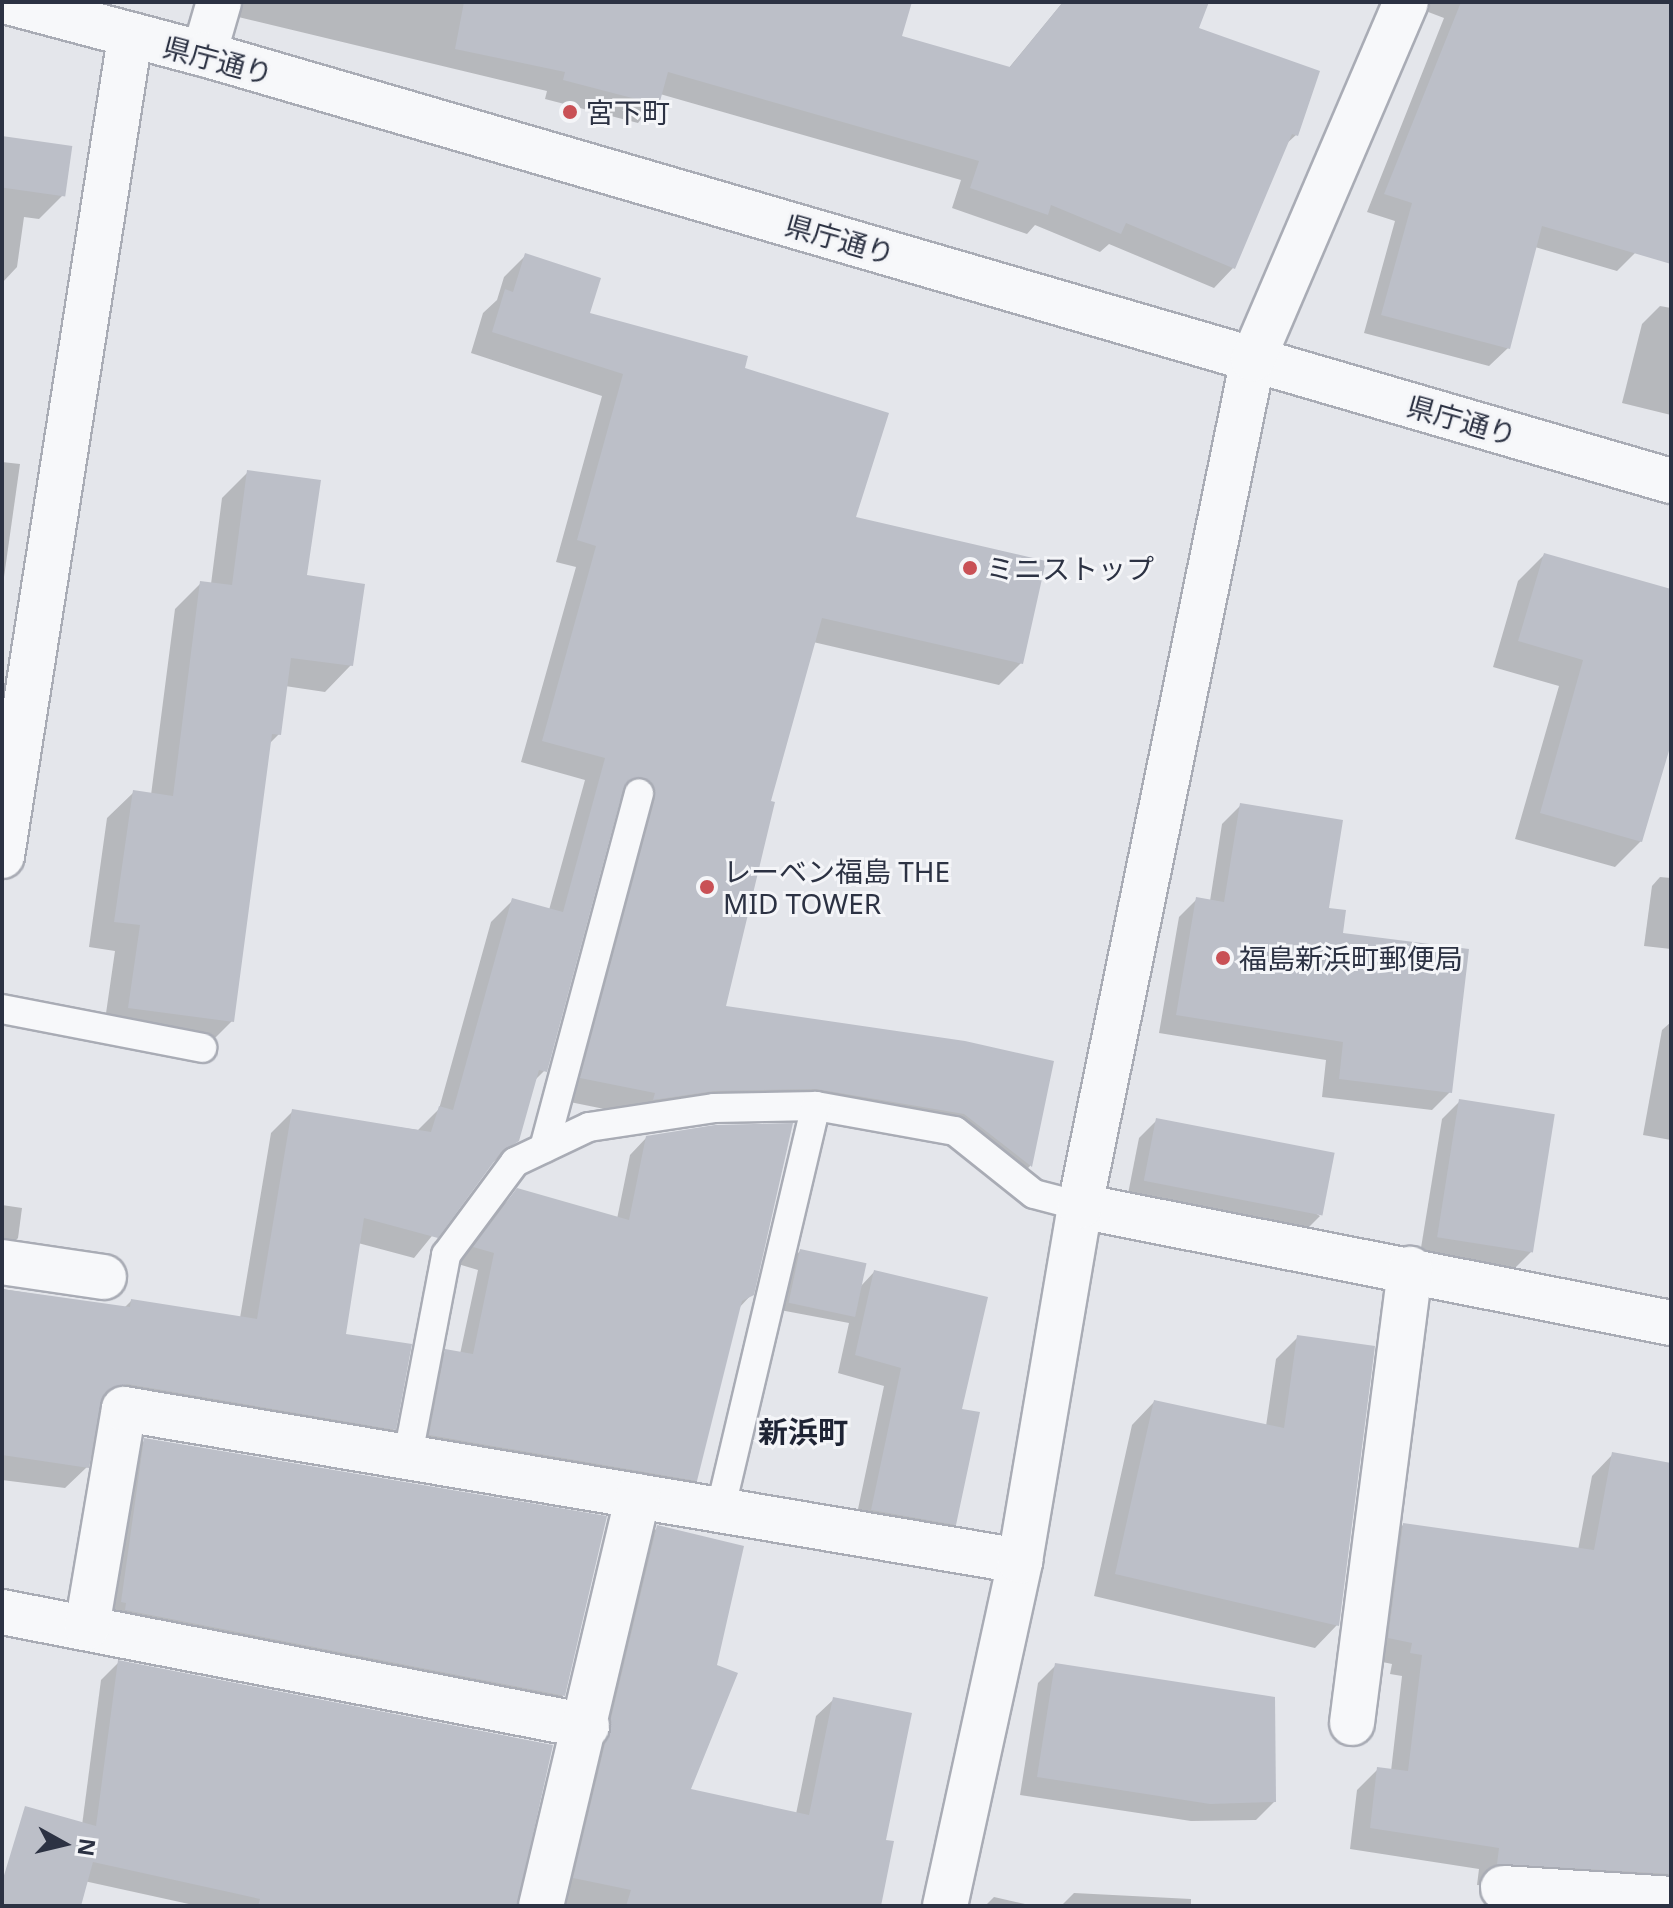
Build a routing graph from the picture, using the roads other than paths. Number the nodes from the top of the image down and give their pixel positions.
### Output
1 (8, 2) edge
2 (219, 2) edge
3 (1406, 2) edge
4 (130, 38) junction
5 (204, 54) junction
6 (1253, 359) junction
7 (1671, 481) edge
8 (639, 794) dead end
9 (2, 856) edge
10 (2, 1009) edge
11 (202, 1048) dead end
12 (816, 1106) junction
13 (544, 1148) junction
14 (1080, 1206) junction
15 (2, 1262) edge
16 (1410, 1269) junction
17 (104, 1277) dead end
18 (1671, 1323) edge
19 (408, 1455) junction
20 (638, 1496) junction
21 (720, 1511) junction
22 (1020, 1561) junction
23 (2, 1612) edge
24 (87, 1627) junction
25 (1352, 1723) dead end
26 (587, 1726) junction
27 (1503, 1888) dead end
28 (1671, 1899) edge
29 (541, 1906) edge
30 (945, 1906) edge

1 - 4 street, 県庁通り
2 - 5 street
3 - 6 street
4 - 5 street, 県庁通り
4 - 9 street
5 - 6 street, 県庁通り
6 - 7 street, 県庁通り
6 - 14 street
8 - 13 lane
10 - 11 lane
12 - 13 lane
12 - 14 lane
12 - 21 lane
13 - 19 lane
14 - 16 street
14 - 22 street
15 - 17 street
16 - 18 street
16 - 25 street
19 - 20 street
19 - 24 street
20 - 21 street
20 - 26 street
21 - 22 street
22 - 30 street
23 - 24 street
24 - 26 street
26 - 29 street
27 - 28 street

